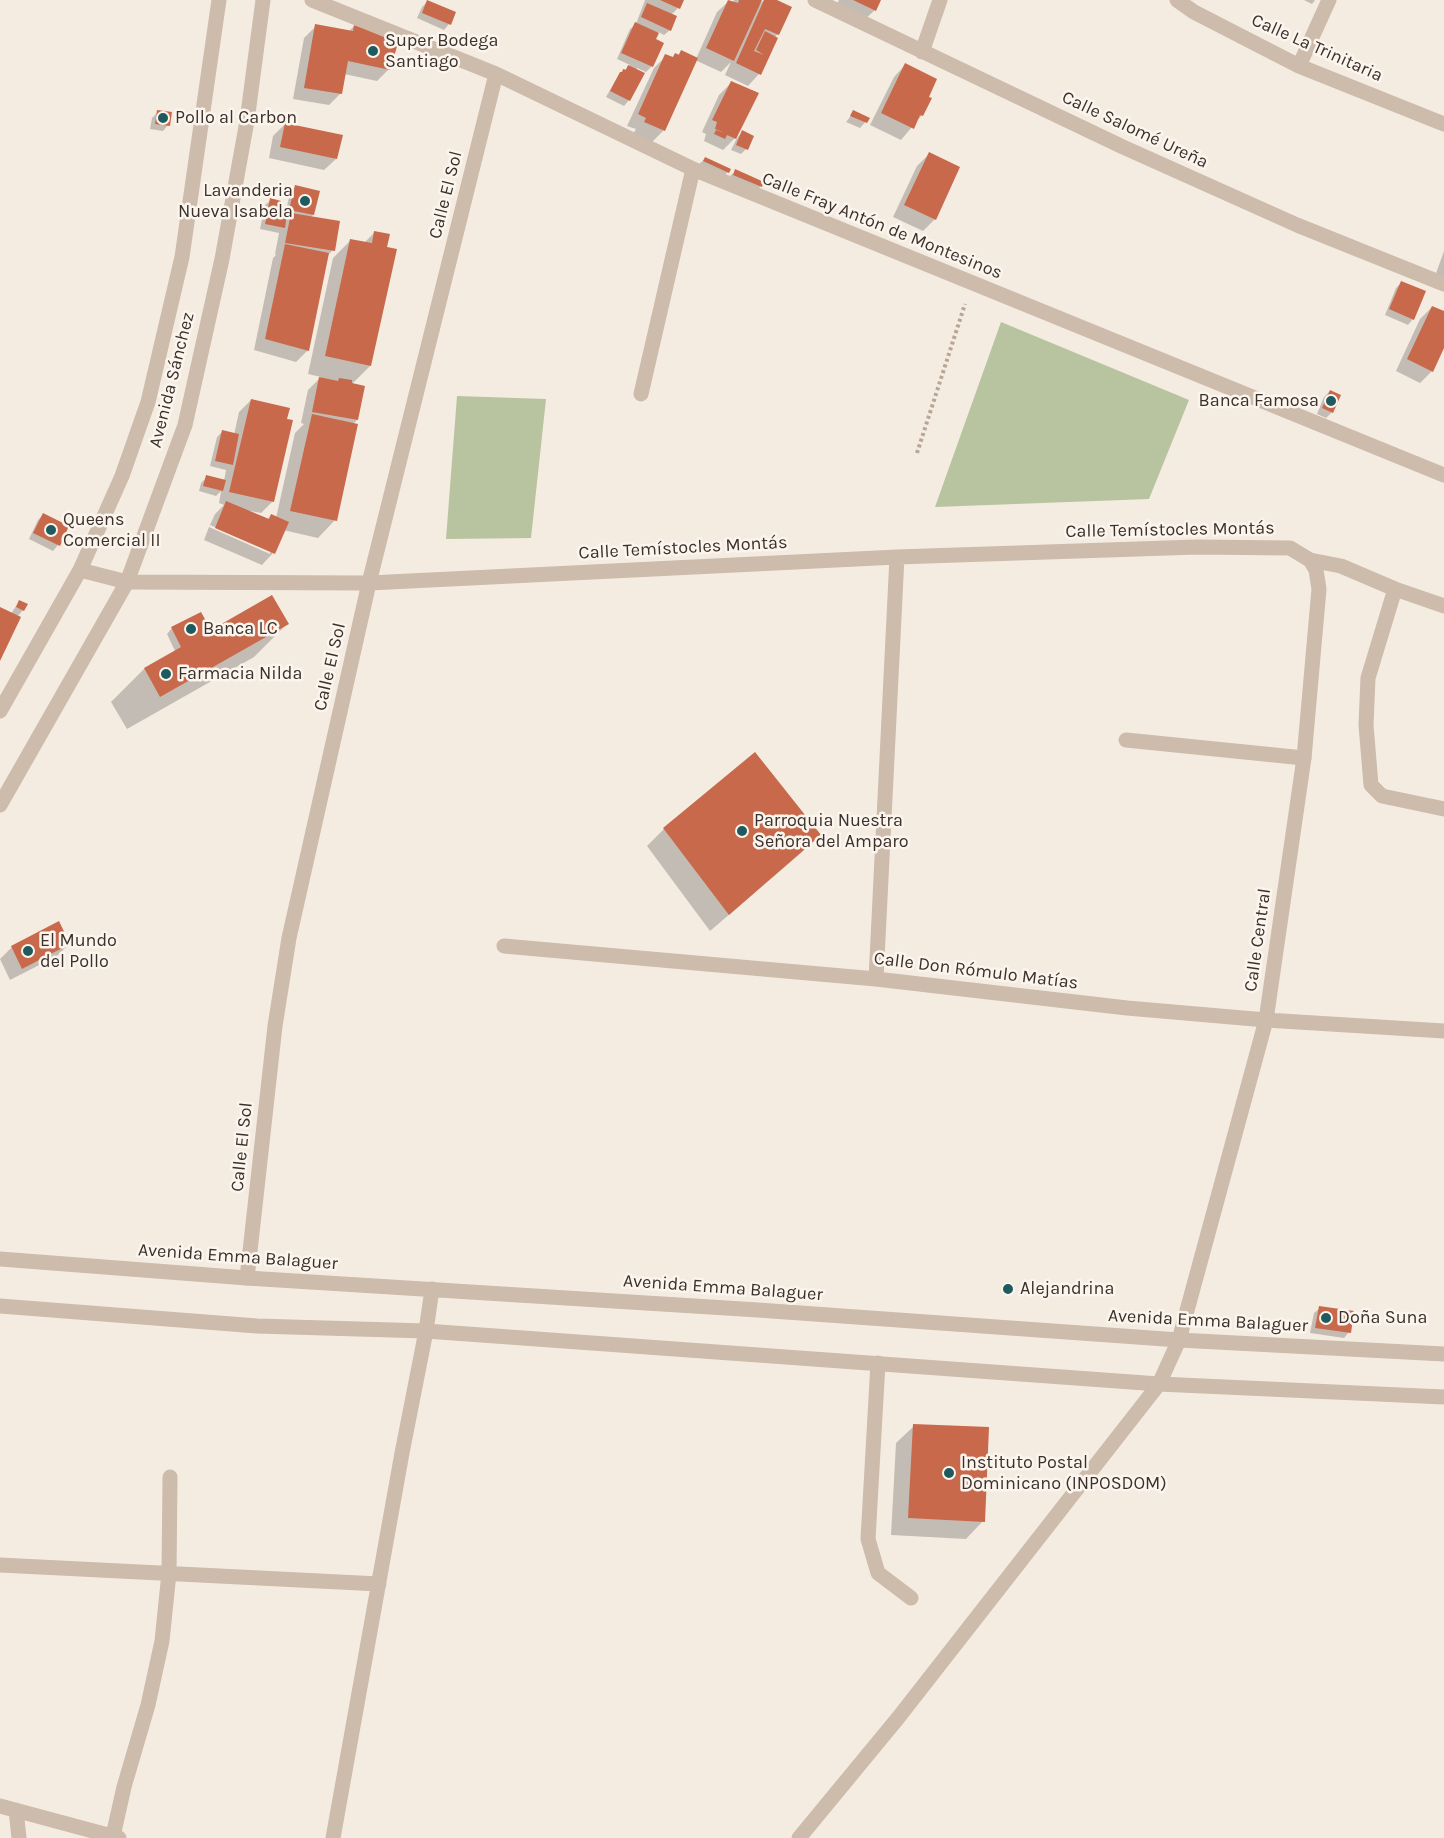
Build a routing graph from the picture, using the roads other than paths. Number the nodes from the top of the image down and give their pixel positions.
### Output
1 (219, 0) edge
2 (263, 0) edge
3 (312, 0) edge
4 (814, 0) edge
5 (940, 0) edge
6 (1177, 0) edge
7 (1329, 0) edge
8 (922, 52) junction
9 (1299, 66) junction
10 (496, 74) junction
11 (1442, 118) edge
12 (693, 170) junction
13 (1444, 284) edge
14 (641, 394) dead end
15 (1444, 475) edge
16 (897, 557) junction
17 (1310, 560) junction
18 (80, 570) junction
19 (128, 582) junction
20 (369, 583) junction
21 (1395, 589) junction
22 (1444, 606) edge
23 (0, 711) edge
24 (1126, 740) dead end
25 (1304, 758) junction
26 (0, 805) edge
27 (1444, 809) edge
28 (504, 946) dead end
29 (876, 979) junction
30 (1266, 1020) junction
31 (1444, 1031) edge
32 (0, 1259) edge
33 (246, 1278) junction
34 (432, 1289) junction
35 (0, 1306) edge
36 (426, 1331) junction
37 (1179, 1340) junction
38 (1444, 1354) edge
39 (878, 1363) junction
40 (1159, 1384) junction
41 (1444, 1397) edge
42 (170, 1477) dead end
43 (0, 1565) edge
44 (169, 1573) junction
45 (379, 1584) junction
46 (911, 1598) dead end
47 (0, 1806) edge
48 (16, 1810) junction
49 (116, 1837) edge
50 (19, 1838) edge
51 (333, 1838) edge
52 (799, 1838) edge

1 - 18 street, Avenida Sánchez
2 - 19 street, Avenida Sánchez
3 - 10 street, Calle Fray Antón de Montesinos
4 - 8 street, Calle Salomé Ureña
5 - 8 street
6 - 9 street, Calle La Trinitaria
7 - 9 street
8 - 13 street, Calle Salomé Ureña
9 - 11 street, Calle La Trinitaria
10 - 12 street, Calle Fray Antón de Montesinos
10 - 20 street, Calle El Sol
12 - 14 street
12 - 15 street, Calle Fray Antón de Montesinos
16 - 17 street, Calle Temístocles Montás
16 - 20 street, Calle Temístocles Montás
16 - 29 street
17 - 21 street
17 - 25 street, Calle Central
18 - 19 street, Calle Temístocles Montás
18 - 23 street, Avenida Sánchez
19 - 20 street, Calle Temístocles Montás
19 - 26 street, Avenida Sánchez
20 - 33 street, Calle El Sol
21 - 22 street
21 - 27 street
24 - 25 street
25 - 30 street, Calle Central
28 - 29 street, Calle Don Rómulo Matías
29 - 30 street, Calle Don Rómulo Matías
30 - 31 street, Calle Don Rómulo Matías
30 - 37 street, Calle Central
32 - 33 street, Avenida Emma Balaguer
33 - 34 street, Avenida Emma Balaguer
34 - 36 street
34 - 37 street, Avenida Emma Balaguer
35 - 36 street
36 - 39 street
36 - 45 street
37 - 38 street, Avenida Emma Balaguer
37 - 40 street, Calle Central
39 - 40 street
39 - 46 street
40 - 41 street
40 - 52 street, Calle Central
42 - 44 street
43 - 44 street
44 - 45 street
44 - 49 street
45 - 51 street
47 - 48 street
48 - 49 street
48 - 50 street

